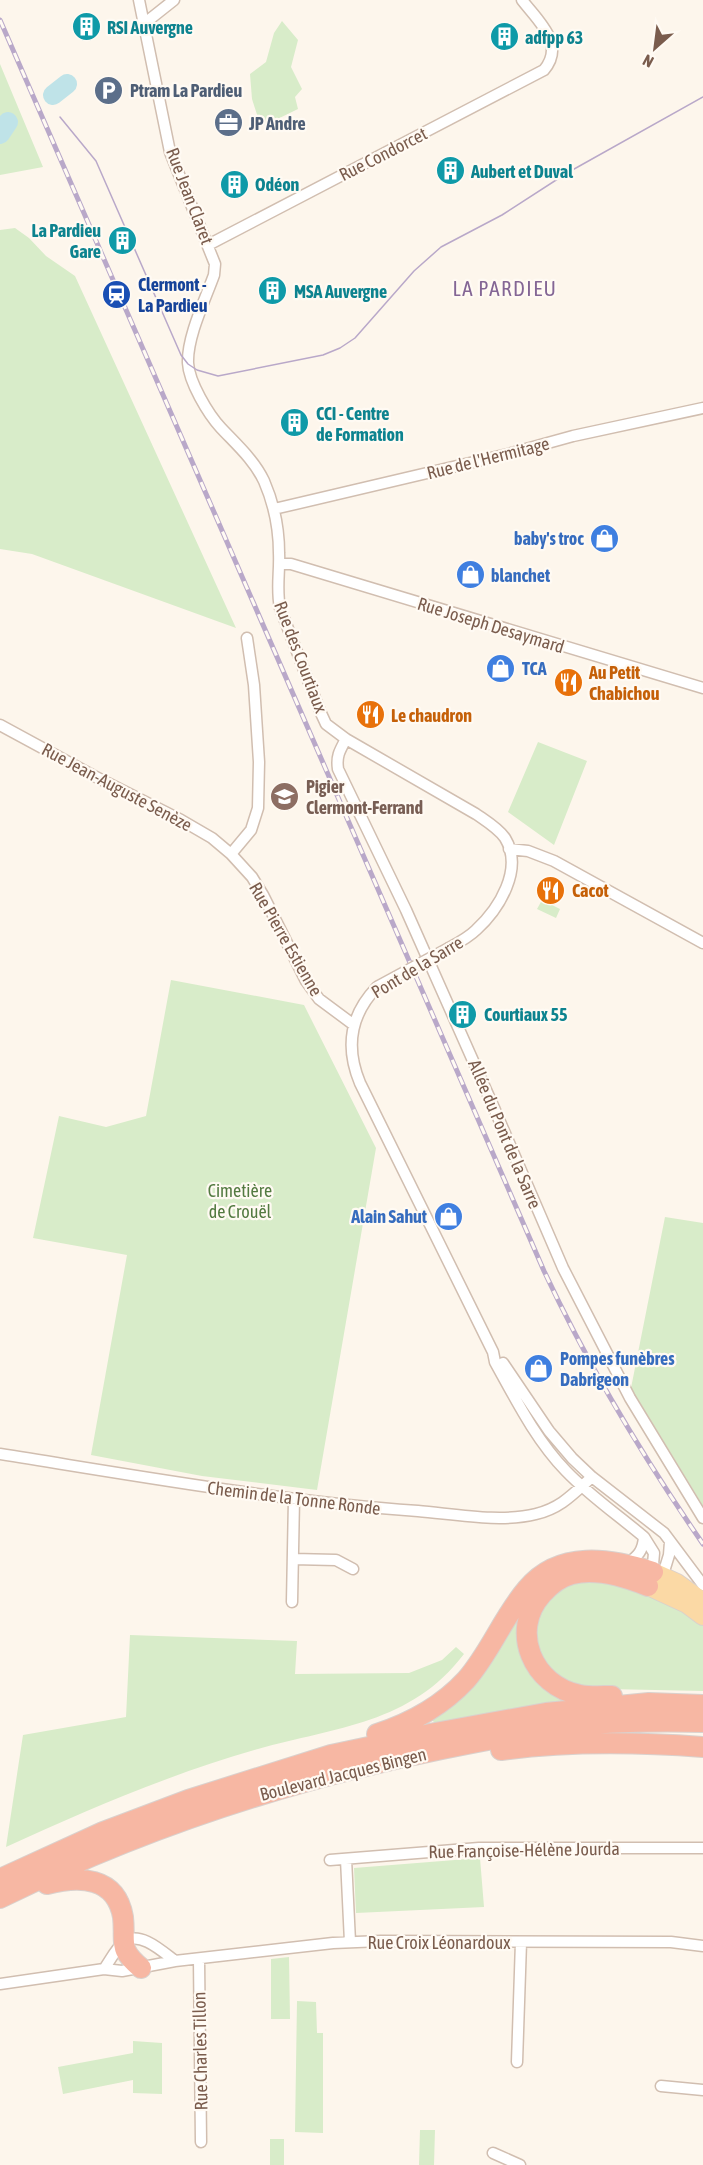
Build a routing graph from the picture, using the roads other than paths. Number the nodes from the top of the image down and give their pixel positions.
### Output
1 (139, 0) edge
2 (174, 0) edge
3 (522, 0) edge
4 (144, 23) junction
5 (208, 245) junction
6 (703, 408) edge
7 (274, 509) junction
8 (279, 564) junction
9 (247, 638) dead end
10 (703, 688) edge
11 (0, 725) edge
12 (346, 739) junction
13 (509, 849) junction
14 (231, 854) junction
15 (703, 943) edge
16 (354, 1025) junction
17 (493, 1352) junction
18 (0, 1454) edge
19 (592, 1477) junction
20 (582, 1486) junction
21 (294, 1499) junction
22 (703, 1518) edge
23 (644, 1538) junction
24 (670, 1542) junction
25 (292, 1559) junction
26 (627, 1564) junction
27 (353, 1569) dead end
28 (655, 1581) junction
29 (703, 1585) edge
30 (292, 1602) dead end
31 (703, 1602) edge
32 (703, 1616) edge
33 (703, 1700) edge
34 (703, 1705) edge
35 (703, 1722) edge
36 (703, 1747) edge
37 (331, 1755) junction
38 (400, 1757) junction
39 (703, 1848) edge
40 (345, 1859) junction
41 (330, 1860) dead end
42 (4, 1890) edge
43 (350, 1942) junction
44 (521, 1942) junction
45 (122, 1943) junction
46 (703, 1946) edge
47 (199, 1959) junction
48 (175, 1961) junction
49 (141, 1968) junction
50 (104, 1969) junction
51 (0, 1982) edge
52 (517, 2062) dead end
53 (660, 2086) dead end
54 (703, 2090) edge
55 (201, 2142) dead end
56 (493, 2153) dead end
57 (520, 2165) edge

1 - 4 street, Rue Jean Claret
2 - 4 street
3 - 5 street, Rue Condorcet
4 - 5 street, Rue Jean Claret
5 - 7 street, Rue Jean Claret
6 - 7 street, Rue de l'Hermitage
7 - 8 street, Rue des Courtiaux
8 - 10 street, Rue Joseph Desaymard
8 - 12 street, Rue des Courtiaux
9 - 14 street
11 - 14 street, Rue Jean-Auguste Senèze
12 - 13 street, Rue des Courtiaux
12 - 22 street, Allée du Pont de la Sarre
13 - 15 street
13 - 16 street, Pont de la Sarre, bridge
14 - 16 street, Rue Pierre Estienne
16 - 17 street
17 - 19 street
17 - 20 street
18 - 21 street, Chemin de la Tonne Ronde
19 - 20 street, Chemin de la Tonne Ronde
19 - 24 street
20 - 21 street, Chemin de la Tonne Ronde
20 - 23 street
21 - 25 street
23 - 26 street
23 - 28 street
24 - 28 street
24 - 29 street
25 - 27 street
25 - 30 street
26 - 28 highway
26 - 37 highway
28 - 31 main road
28 - 32 main road
28 - 33 highway
34 - 37 highway, Boulevard Jacques Bingen
35 - 38 highway, Boulevard Jacques Bingen
36 - 38 highway
37 - 42 highway, Boulevard Jacques Bingen
38 - 42 highway, Boulevard Jacques Bingen
39 - 40 street, Rue Françoise-Hélène Jourda
40 - 41 street, Rue Françoise-Hélène Jourda
40 - 43 street
42 - 45 highway
43 - 44 street, Rue Croix Léonardoux
43 - 47 street, Rue Croix Léonardoux
44 - 46 street, Rue Croix Léonardoux
44 - 52 street
45 - 48 street
45 - 49 highway
45 - 50 street
47 - 48 street, Rue Croix Léonardoux
47 - 55 street, Rue Charles Tillon
48 - 49 street, Rue Croix Léonardoux
49 - 50 street, Rue Croix Léonardoux
50 - 51 street, Rue Croix Léonardoux
53 - 54 street
56 - 57 street

